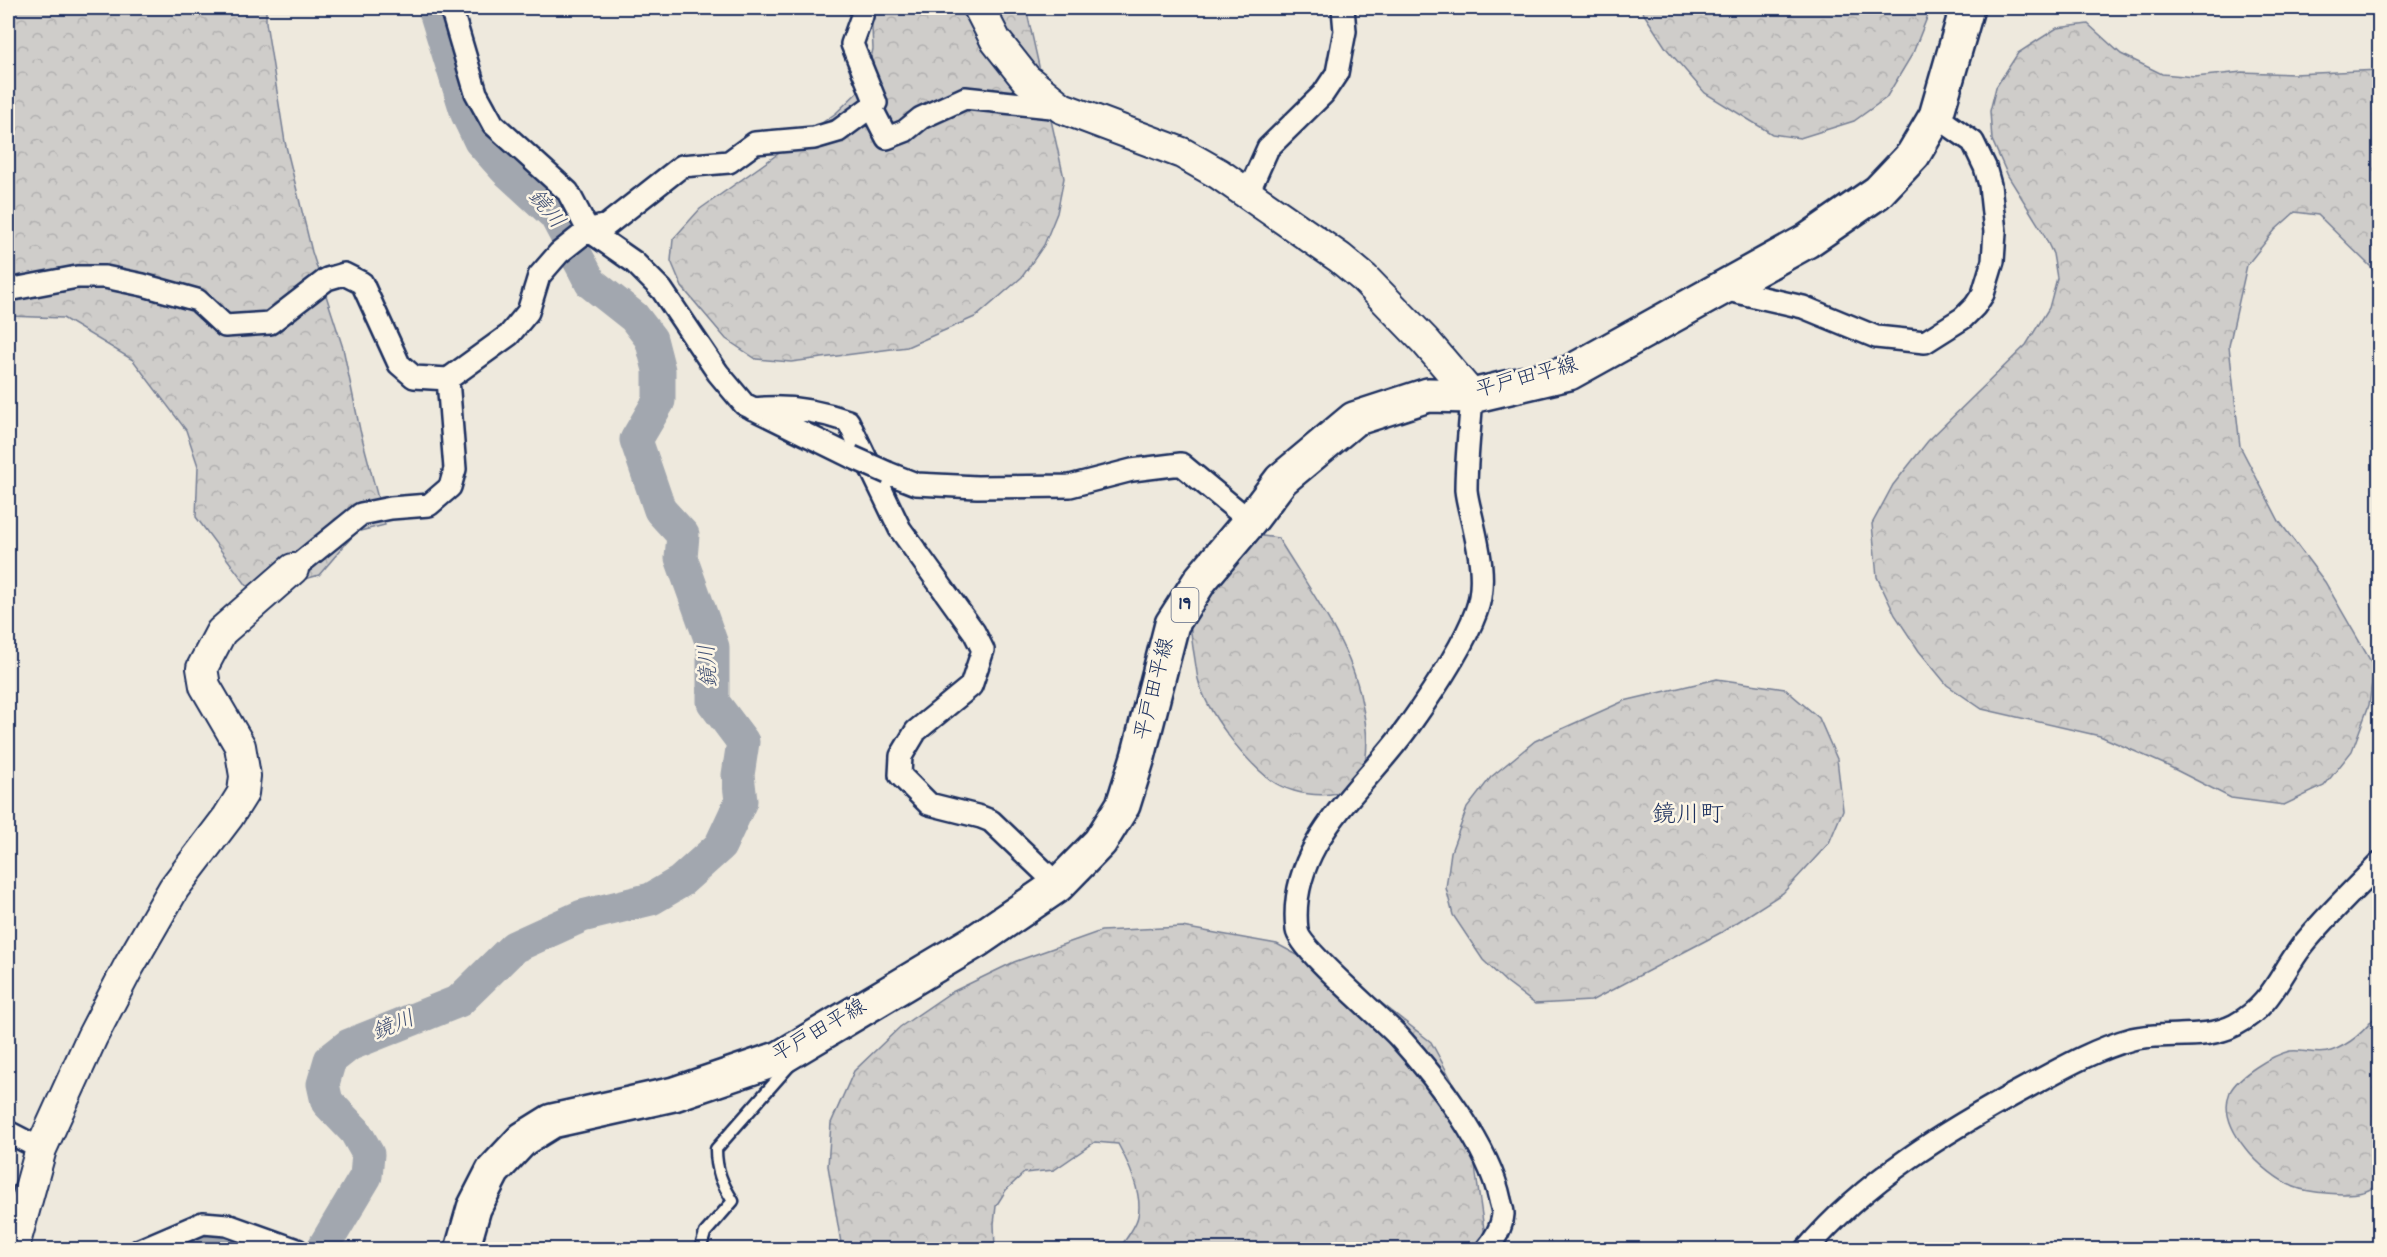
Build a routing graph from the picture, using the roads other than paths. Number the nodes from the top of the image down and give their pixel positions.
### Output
1 (451, 8) edge
2 (979, 8) edge
3 (1343, 8) edge
4 (1967, 8) edge
5 (862, 16) dead end
6 (871, 107) junction
7 (1062, 108) junction
8 (1936, 116) junction
9 (1247, 195) junction
10 (588, 230) junction
11 (1723, 289) junction
12 (8, 290) edge
13 (448, 379) junction
14 (1472, 396) junction
15 (753, 409) junction
16 (1251, 521) junction
17 (293, 569) joint
18 (2379, 863) edge
19 (1058, 885) junction
20 (814, 1037) junction
21 (8, 1132) edge
22 (41, 1149) junction
23 (13, 1250) edge
24 (140, 1250) edge
25 (297, 1250) edge
26 (462, 1250) edge
27 (700, 1250) edge
28 (1486, 1250) edge
29 (1806, 1250) edge

1 - 10 street
2 - 7 street
3 - 9 street
4 - 8 main road, 平戸田平線 / 19
5 - 6 street
6 - 7 street
6 - 10 street
7 - 9 street
8 - 11 main road, 平戸田平線 / 19
8 - 11 street
9 - 14 street
10 - 13 street
10 - 15 street
11 - 14 main road, 平戸田平線 / 19
12 - 13 street
13 - 17 street
14 - 16 main road, 平戸田平線 / 19
14 - 28 street
15 - 16 street, bridge
15 - 19 street
16 - 19 main road, 平戸田平線 / 19
17 - 22 street
18 - 29 street
19 - 20 main road, 平戸田平線 / 19
20 - 26 main road, 平戸田平線 / 19
20 - 27 lane
21 - 22 street
22 - 23 street
24 - 25 street

